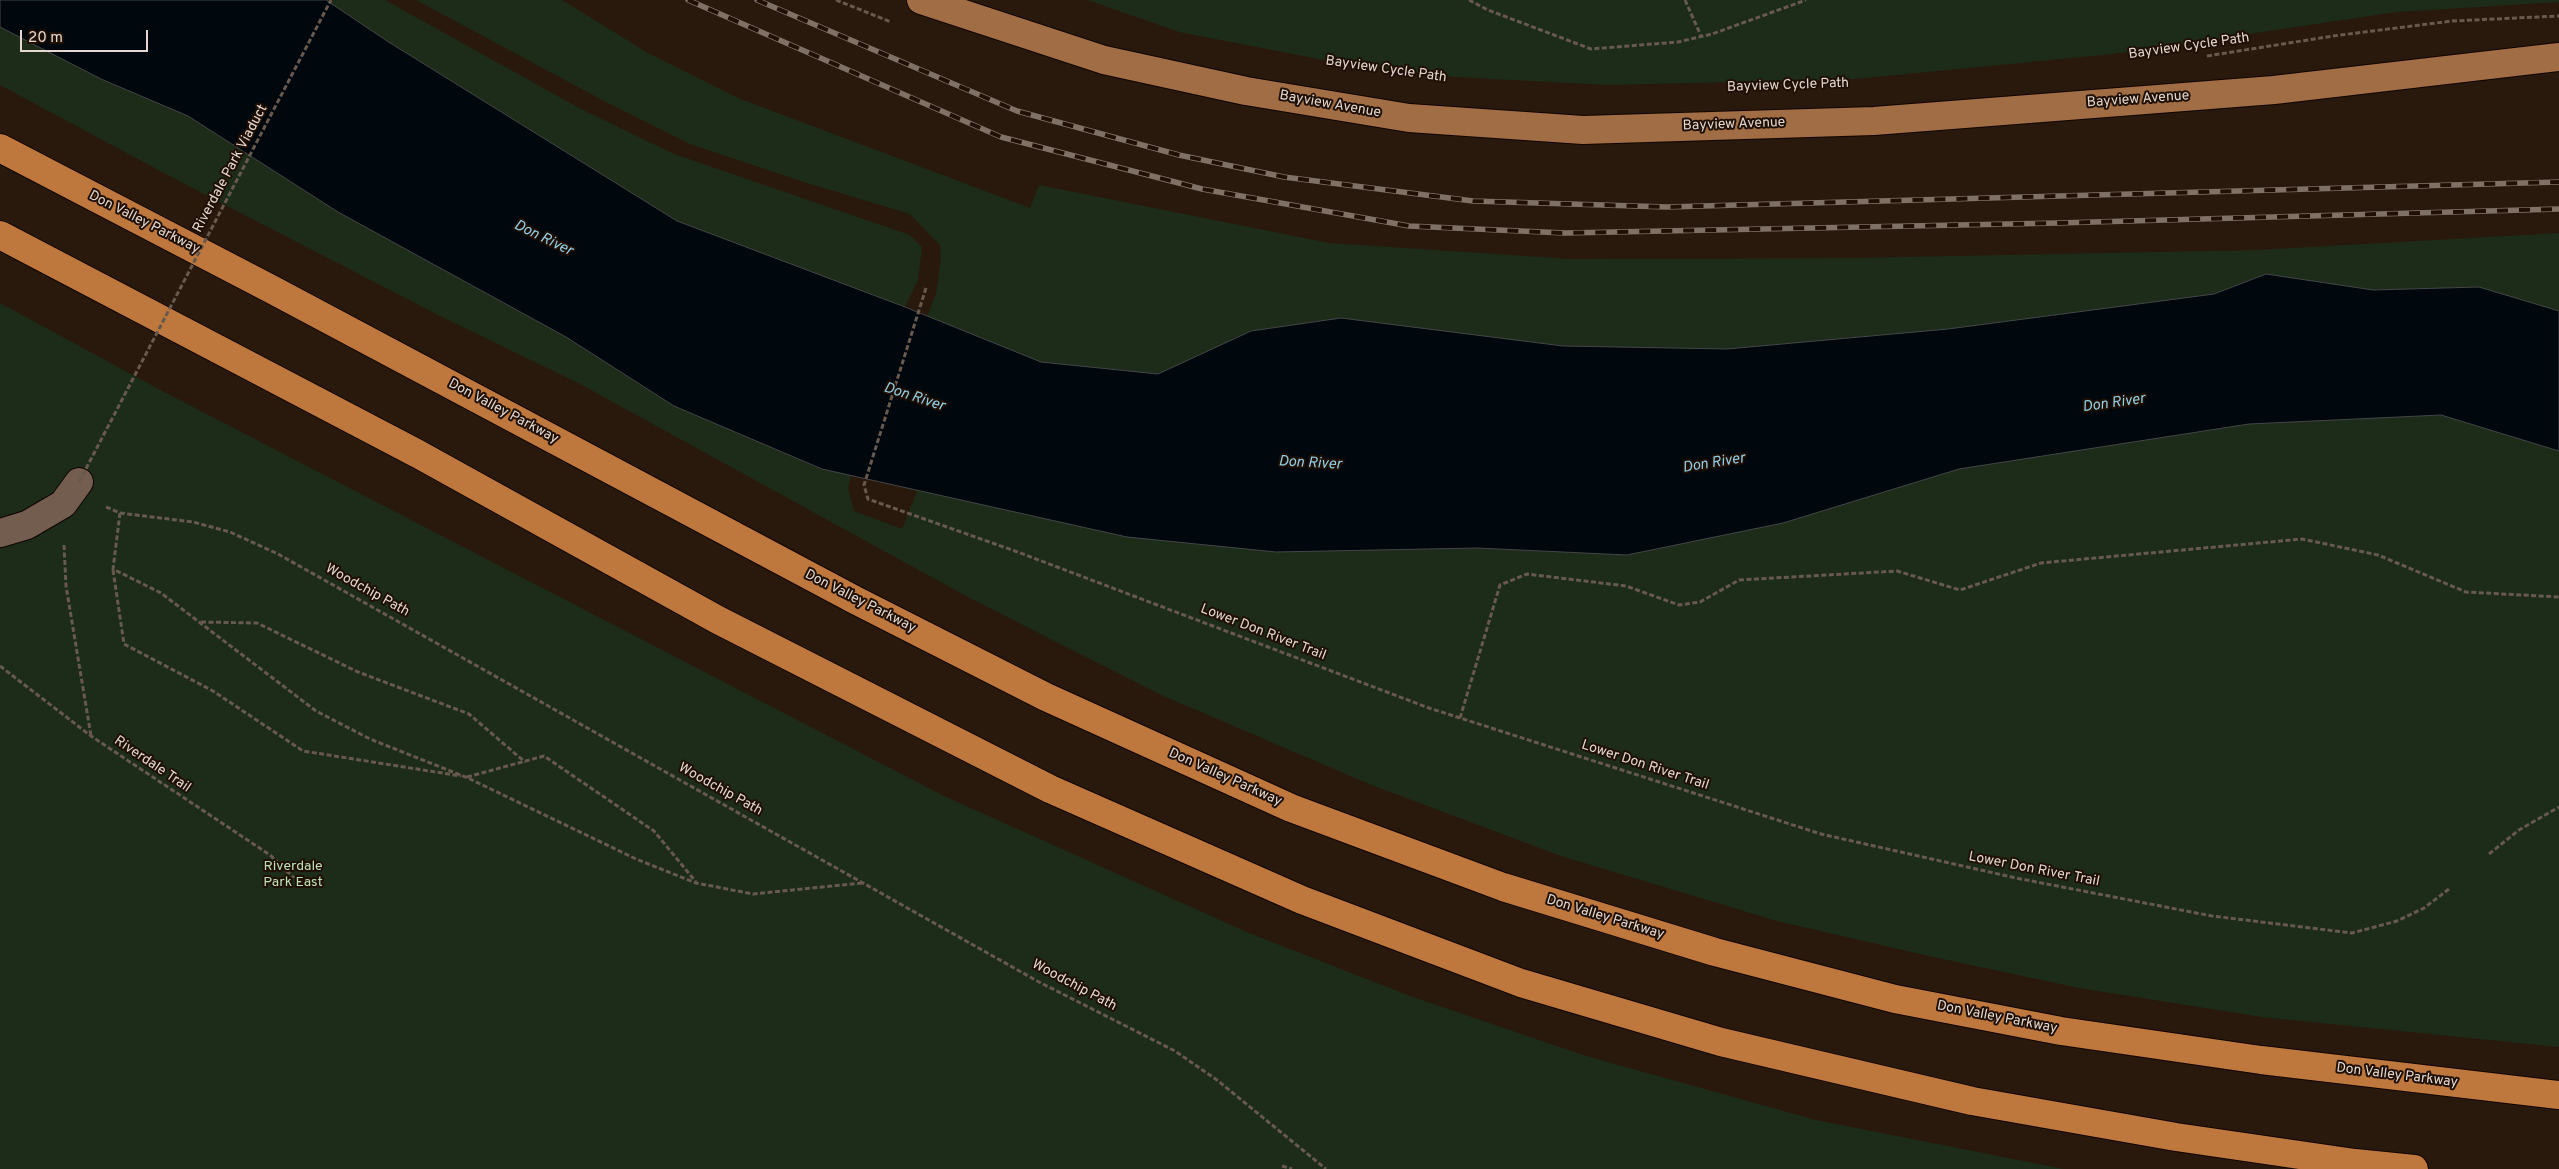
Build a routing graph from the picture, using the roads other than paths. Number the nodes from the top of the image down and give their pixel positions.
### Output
1 (921, 0) edge
2 (2559, 57) edge
3 (0, 148) edge
4 (0, 235) edge
5 (72, 492) road end
6 (0, 533) edge
7 (2559, 1095) edge
8 (2414, 1169) edge

1 - 2 main road, Bayview Avenue
3 - 7 highway, Don Valley Parkway
4 - 8 highway
5 - 6 lane

